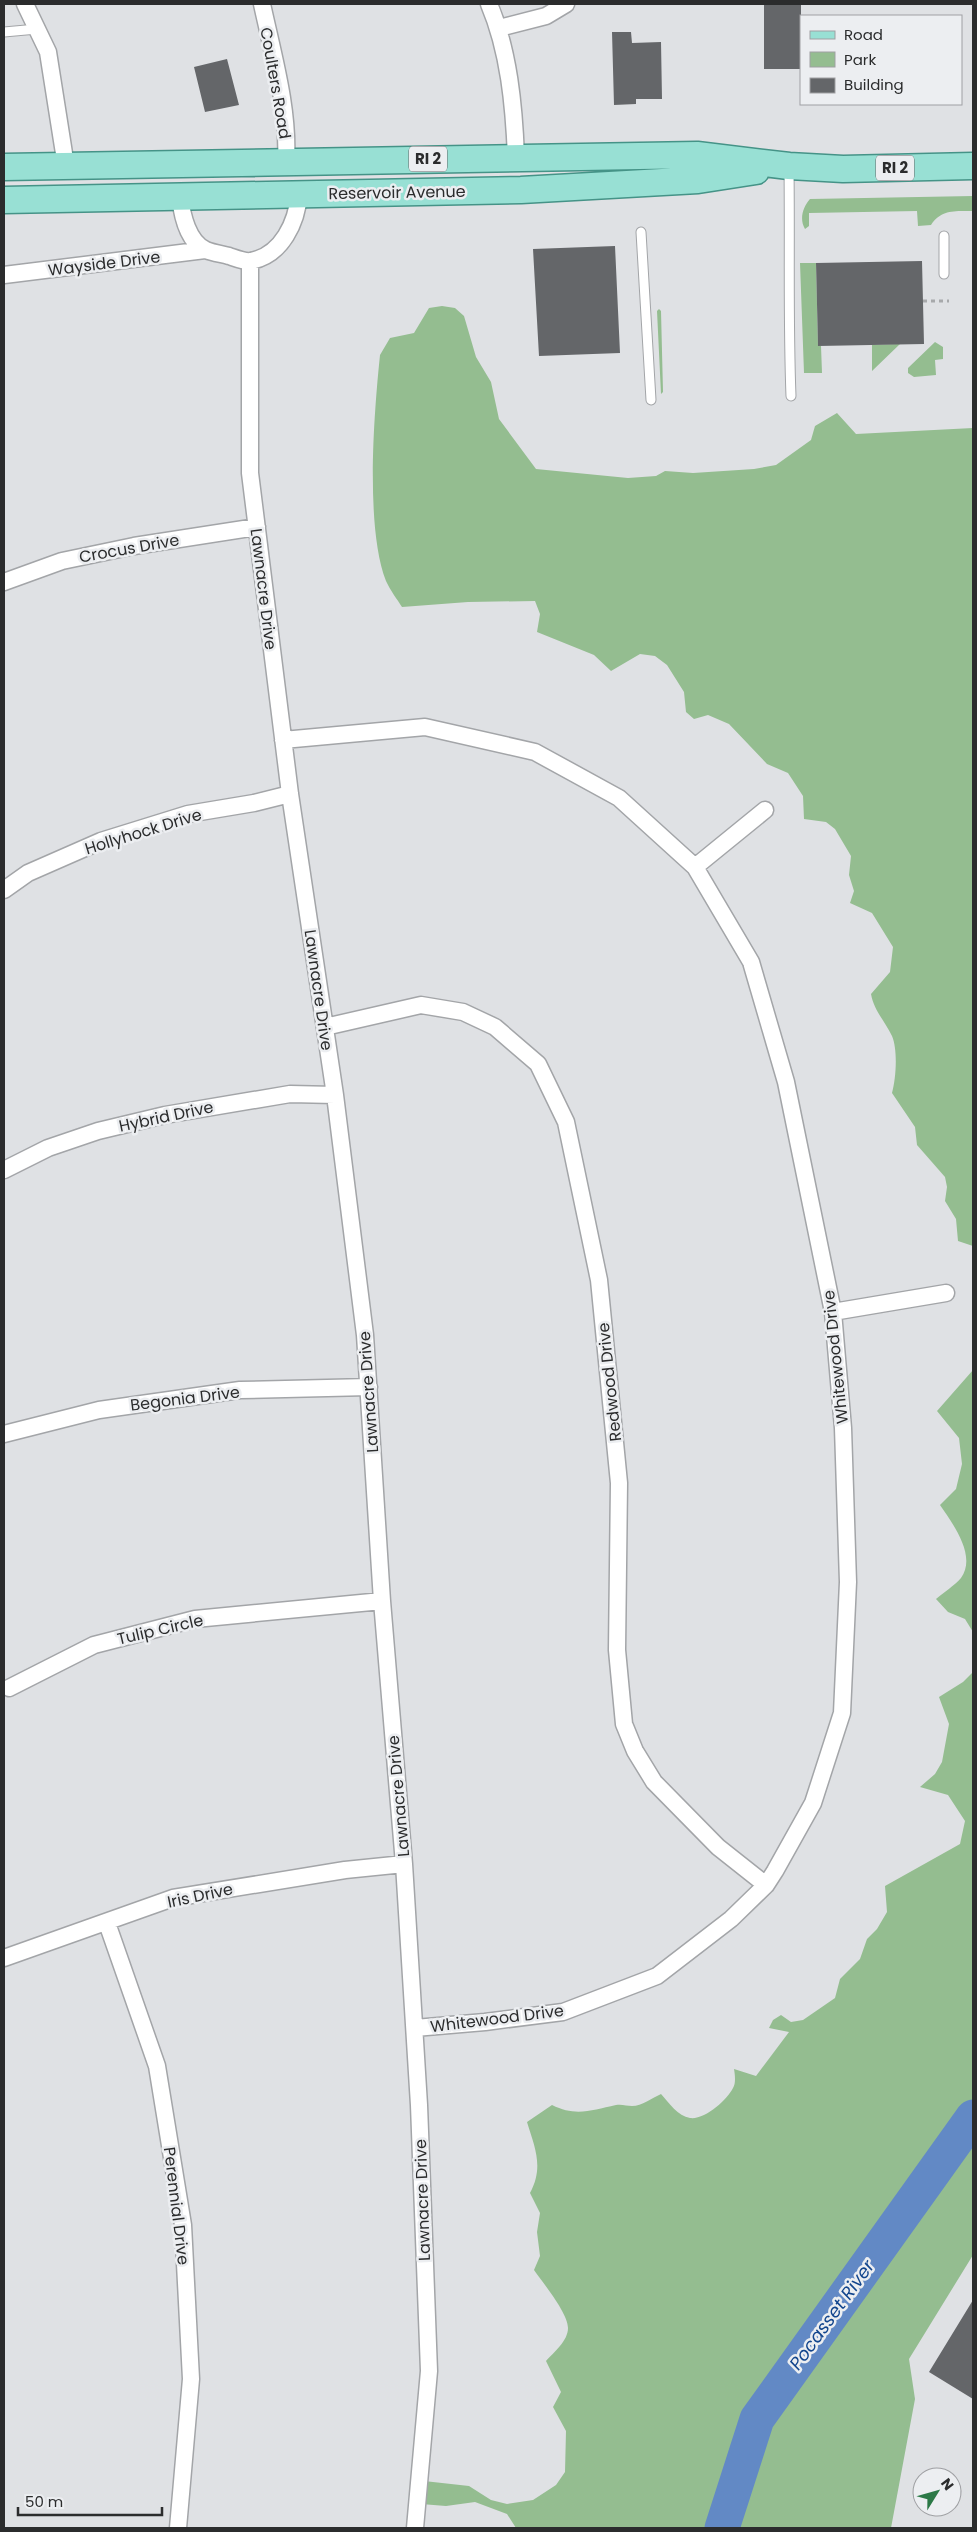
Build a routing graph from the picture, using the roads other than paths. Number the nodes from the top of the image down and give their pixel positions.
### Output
1 (25, 4) edge
2 (262, 4) edge
3 (489, 4) edge
4 (566, 4) edge
5 (499, 28) junction
6 (37, 29) junction
7 (4, 32) edge
8 (516, 157) junction
9 (286, 162) junction
10 (66, 166) junction
11 (789, 166) junction
12 (973, 166) edge
13 (4, 167) edge
14 (299, 194) junction
15 (180, 197) junction
16 (4, 200) edge
17 (641, 232) dead end
18 (944, 236) dead end
19 (205, 250) junction
20 (250, 262) junction
21 (944, 274) dead end
22 (4, 275) edge
23 (791, 396) dead end
24 (651, 400) dead end
25 (257, 527) junction
26 (4, 582) edge
27 (283, 740) junction
28 (290, 794) junction
29 (765, 810) dead end
30 (695, 867) junction
31 (4, 890) edge
32 (325, 1027) junction
33 (335, 1095) junction
34 (4, 1170) edge
35 (946, 1293) dead end
36 (833, 1312) junction
37 (369, 1387) junction
38 (4, 1434) edge
39 (382, 1601) junction
40 (9, 1688) dead end
41 (404, 1864) junction
42 (766, 1884) junction
43 (108, 1923) junction
44 (4, 1958) edge
45 (414, 2028) junction
46 (178, 2528) edge
47 (415, 2528) edge

1 - 6 street
2 - 9 street, Coulters Road
3 - 5 street
4 - 5 street
5 - 8 street
6 - 7 lane
6 - 10 street
8 - 9 main road, Reservoir Avenue / RI 2
8 - 11 main road, Reservoir Avenue / RI 2
9 - 10 main road, Reservoir Avenue / RI 2
10 - 13 main road, Reservoir Avenue / RI 2
11 - 12 main road, Reservoir Avenue / RI 2
11 - 14 main road, Reservoir Avenue / RI 2
11 - 23 lane
14 - 15 main road, Reservoir Avenue / RI 2
14 - 20 street
15 - 16 main road, Reservoir Avenue / RI 2
15 - 19 street
17 - 24 lane
18 - 21 lane
19 - 20 street
19 - 22 street, Wayside Drive
20 - 25 street, Lawnacre Drive
25 - 26 street, Crocus Drive
25 - 27 street, Lawnacre Drive
27 - 28 street, Lawnacre Drive
27 - 30 street, Whitewood Drive
28 - 31 street, Hollyhock Drive
28 - 32 street, Lawnacre Drive
29 - 30 street
30 - 36 street, Whitewood Drive
32 - 33 street, Lawnacre Drive
32 - 42 street, Redwood Drive
33 - 34 street, Hybrid Drive
33 - 37 street, Lawnacre Drive
35 - 36 street
36 - 42 street, Whitewood Drive
37 - 38 street, Begonia Drive
37 - 39 street, Lawnacre Drive
39 - 40 street, Tulip Circle
39 - 41 street, Lawnacre Drive
41 - 43 street, Iris Drive
41 - 45 street, Lawnacre Drive
42 - 45 street, Whitewood Drive
43 - 44 street, Iris Drive
43 - 46 street, Perennial Drive
45 - 47 street, Lawnacre Drive

